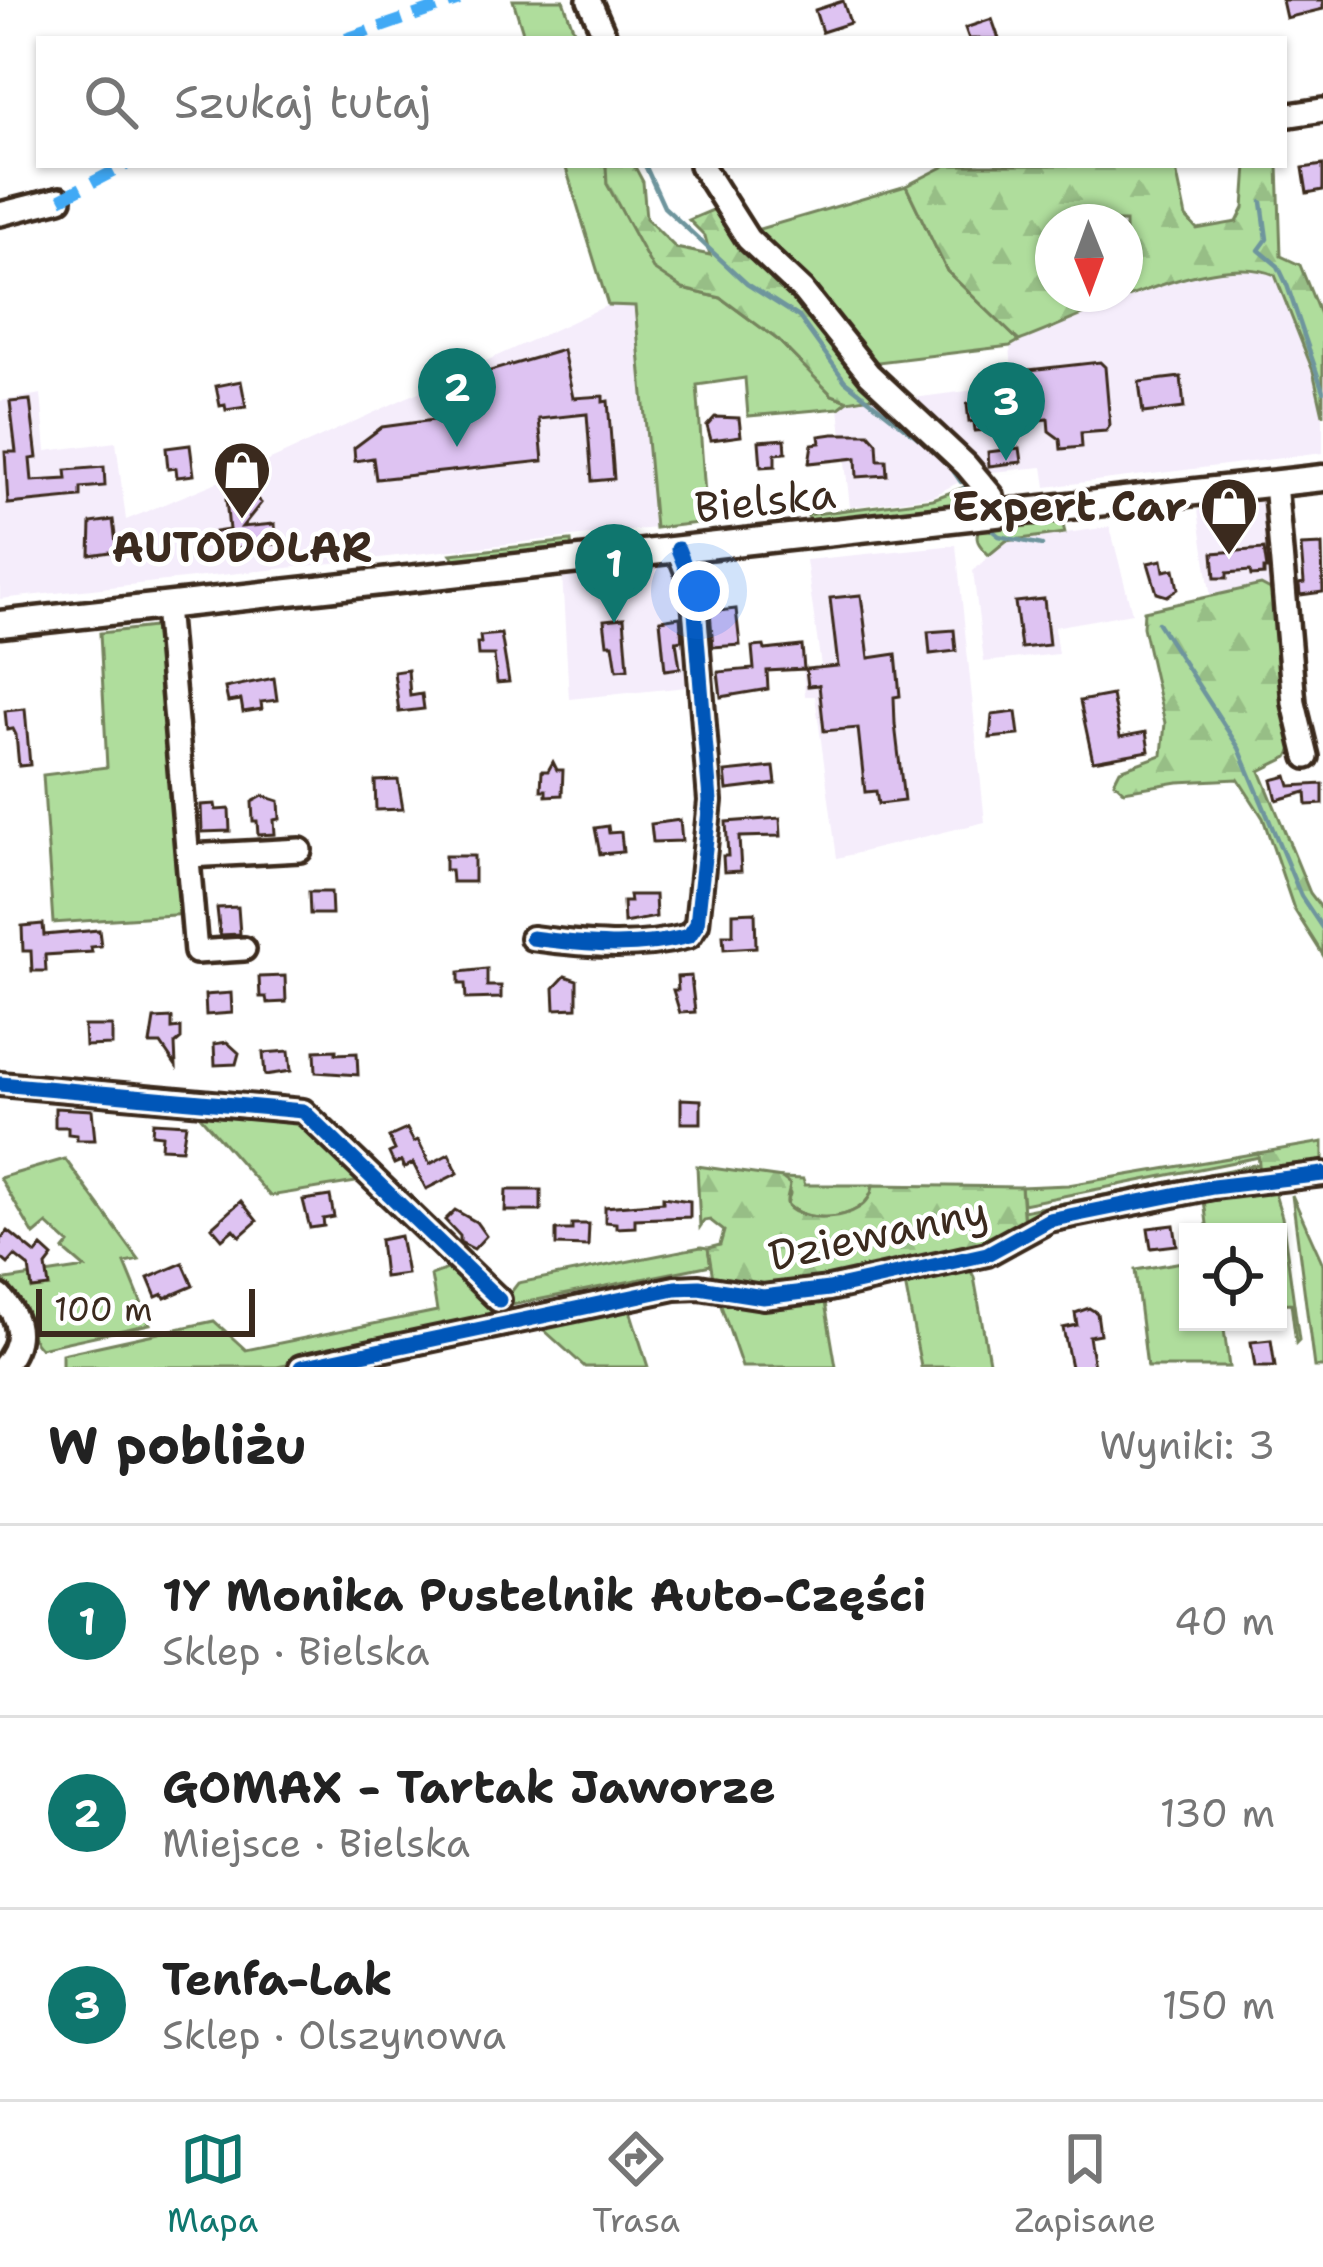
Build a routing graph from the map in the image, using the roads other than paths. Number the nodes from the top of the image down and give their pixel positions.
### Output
1 (590, 0) edge
2 (605, 36) edge
3 (1323, 110) edge
4 (1290, 115) dead end
5 (703, 168) edge
6 (60, 200) dead end
7 (0, 214) edge
8 (1323, 478) edge
9 (1275, 483) junction
10 (995, 514) junction
11 (678, 549) junction
12 (166, 606) junction
13 (0, 623) edge
14 (1308, 759) edge
15 (301, 850) dead end
16 (189, 856) junction
17 (532, 938) dead end
18 (244, 949) dead end
19 (0, 1084) edge
20 (1323, 1174) edge
21 (0, 1296) edge
22 (499, 1300) dead end
23 (3, 1367) edge
24 (301, 1367) edge

1 - 2 street
3 - 4 street
5 - 10 street
6 - 7 street
8 - 9 main road, Bielska
9 - 10 main road, Bielska
9 - 14 street
10 - 11 main road, Bielska
11 - 12 main road, Bielska
11 - 17 street
12 - 13 main road, Bielska
12 - 16 street
15 - 16 street
16 - 18 street
19 - 22 street
20 - 24 street, Dziewanny
21 - 23 street

